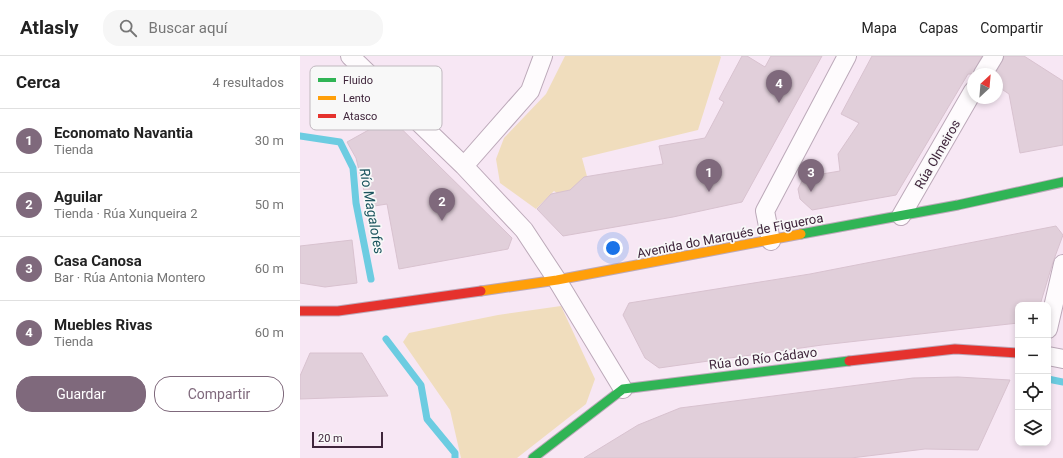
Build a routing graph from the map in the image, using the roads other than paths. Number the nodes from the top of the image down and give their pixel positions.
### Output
1 (350, 56) edge
2 (543, 56) edge
3 (847, 56) edge
4 (994, 56) edge
5 (360, 66) edge
6 (987, 68) edge
7 (967, 102) edge
8 (427, 130) edge
9 (464, 166) junction
10 (1063, 182) edge
11 (901, 216) junction
12 (771, 241) junction
13 (1063, 264) edge
14 (557, 280) junction
15 (300, 312) edge
16 (1051, 316) edge
17 (1015, 353) edge
18 (1051, 357) edge
19 (1063, 359) edge
20 (623, 389) junction
21 (533, 458) edge

1 - 5 street
2 - 9 street
3 - 12 street
4 - 6 street
7 - 11 street, Rúa Olmeiros
8 - 9 street
9 - 14 street
10 - 11 street, Avenida do Marqués de Figueroa
11 - 12 street, Avenida do Marqués de Figueroa
12 - 14 street, Avenida do Marqués de Figueroa
13 - 16 street
14 - 15 street, Avenida do Marqués de Figueroa
14 - 20 street
17 - 20 street, Rúa do Río Cádavo
18 - 19 street
20 - 21 street, Rúa do Río Cádavo

